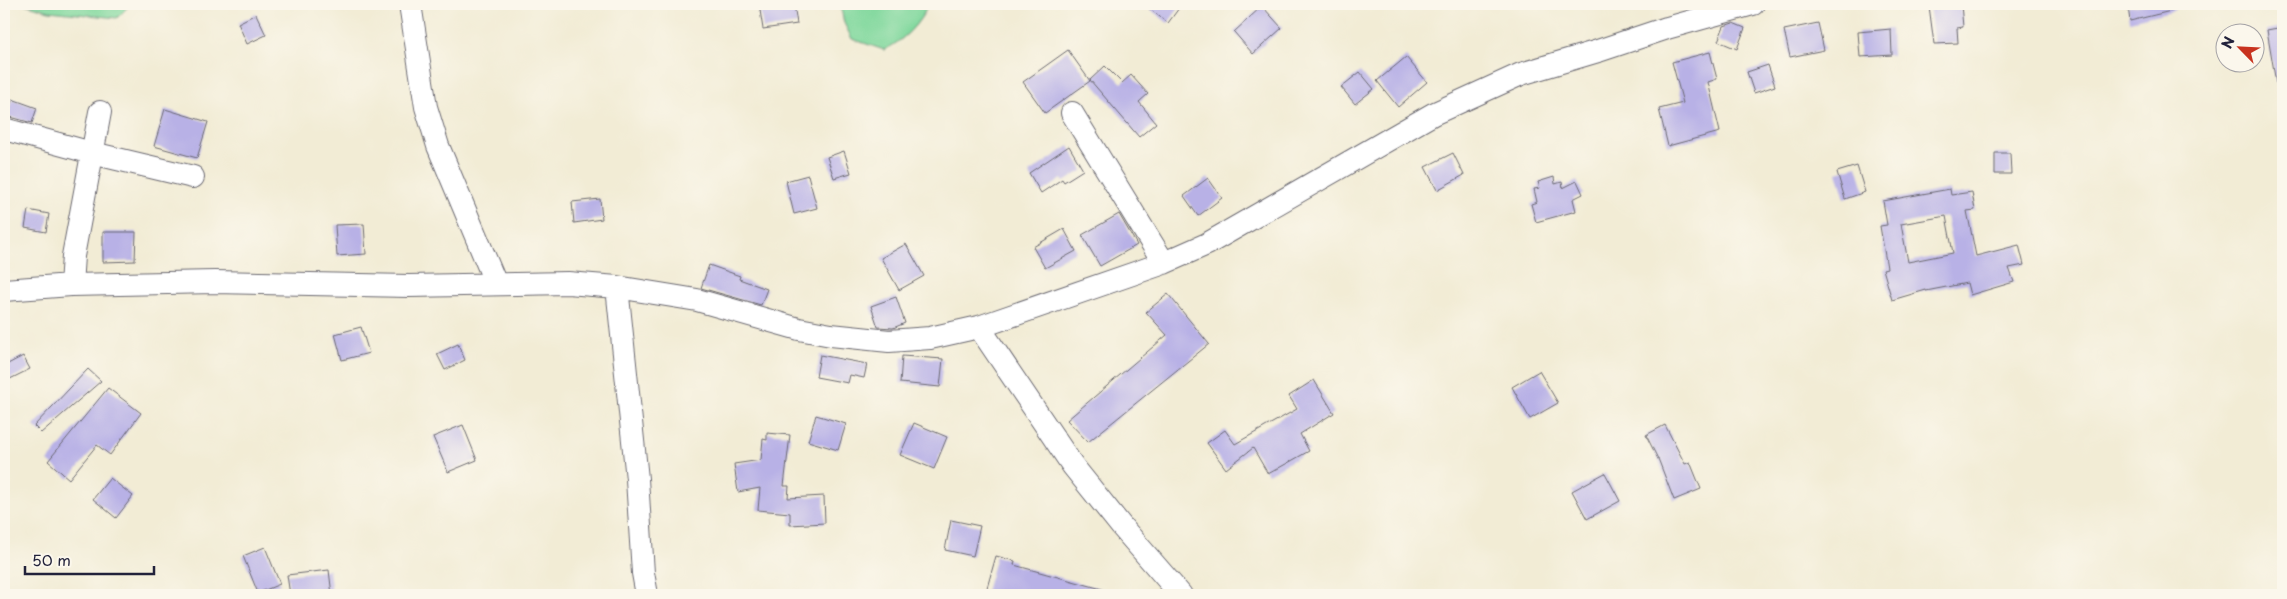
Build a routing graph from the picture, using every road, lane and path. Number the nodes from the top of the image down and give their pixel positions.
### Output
1 (410, 4) edge
2 (1753, 4) edge
3 (1705, 10) edge
4 (100, 112) dead end
5 (1072, 113) dead end
6 (4, 129) edge
7 (92, 153) junction
8 (193, 177) dead end
9 (1164, 263) junction
10 (496, 284) junction
11 (71, 286) junction
12 (617, 287) junction
13 (4, 290) edge
14 (979, 327) junction
15 (1177, 594) edge
16 (647, 595) edge

1 - 10 street
2 - 3 street
3 - 9 street
4 - 7 street
5 - 9 street
6 - 7 street
7 - 8 street
7 - 11 street
9 - 14 street
10 - 11 street
10 - 12 street
11 - 13 street
12 - 14 street
12 - 16 street
14 - 15 street

